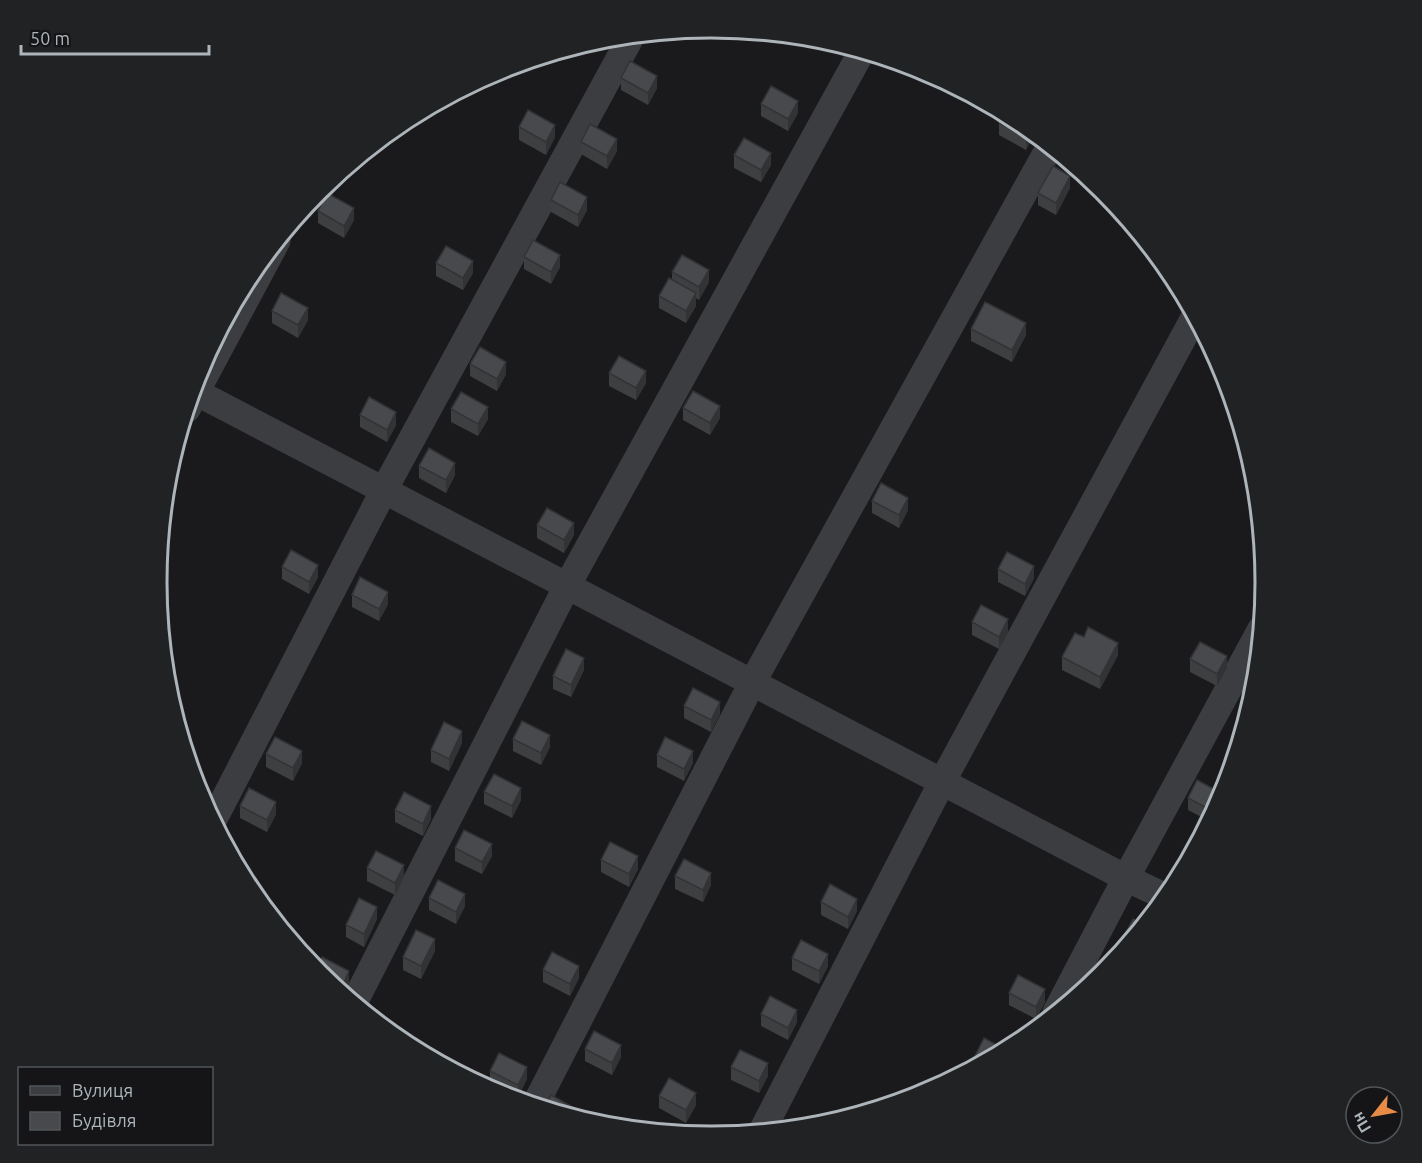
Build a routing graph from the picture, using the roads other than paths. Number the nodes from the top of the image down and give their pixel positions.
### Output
1 (627, 44) edge
2 (858, 58) edge
3 (1046, 153) edge
4 (1190, 325) edge
5 (198, 400) edge
6 (384, 490) junction
7 (567, 586) junction
8 (1251, 648) edge
9 (752, 682) junction
10 (942, 782) junction
11 (218, 811) edge
12 (1126, 878) junction
13 (1157, 893) edge
14 (357, 995) edge
15 (1065, 995) edge
16 (539, 1098) edge
17 (766, 1122) edge

1 - 6 street
2 - 7 street
3 - 9 street
4 - 10 street
5 - 6 street
6 - 7 street
6 - 11 street
7 - 9 street
7 - 14 street
8 - 12 street
9 - 10 street
9 - 16 street
10 - 12 street
10 - 17 street
12 - 13 street
12 - 15 street

